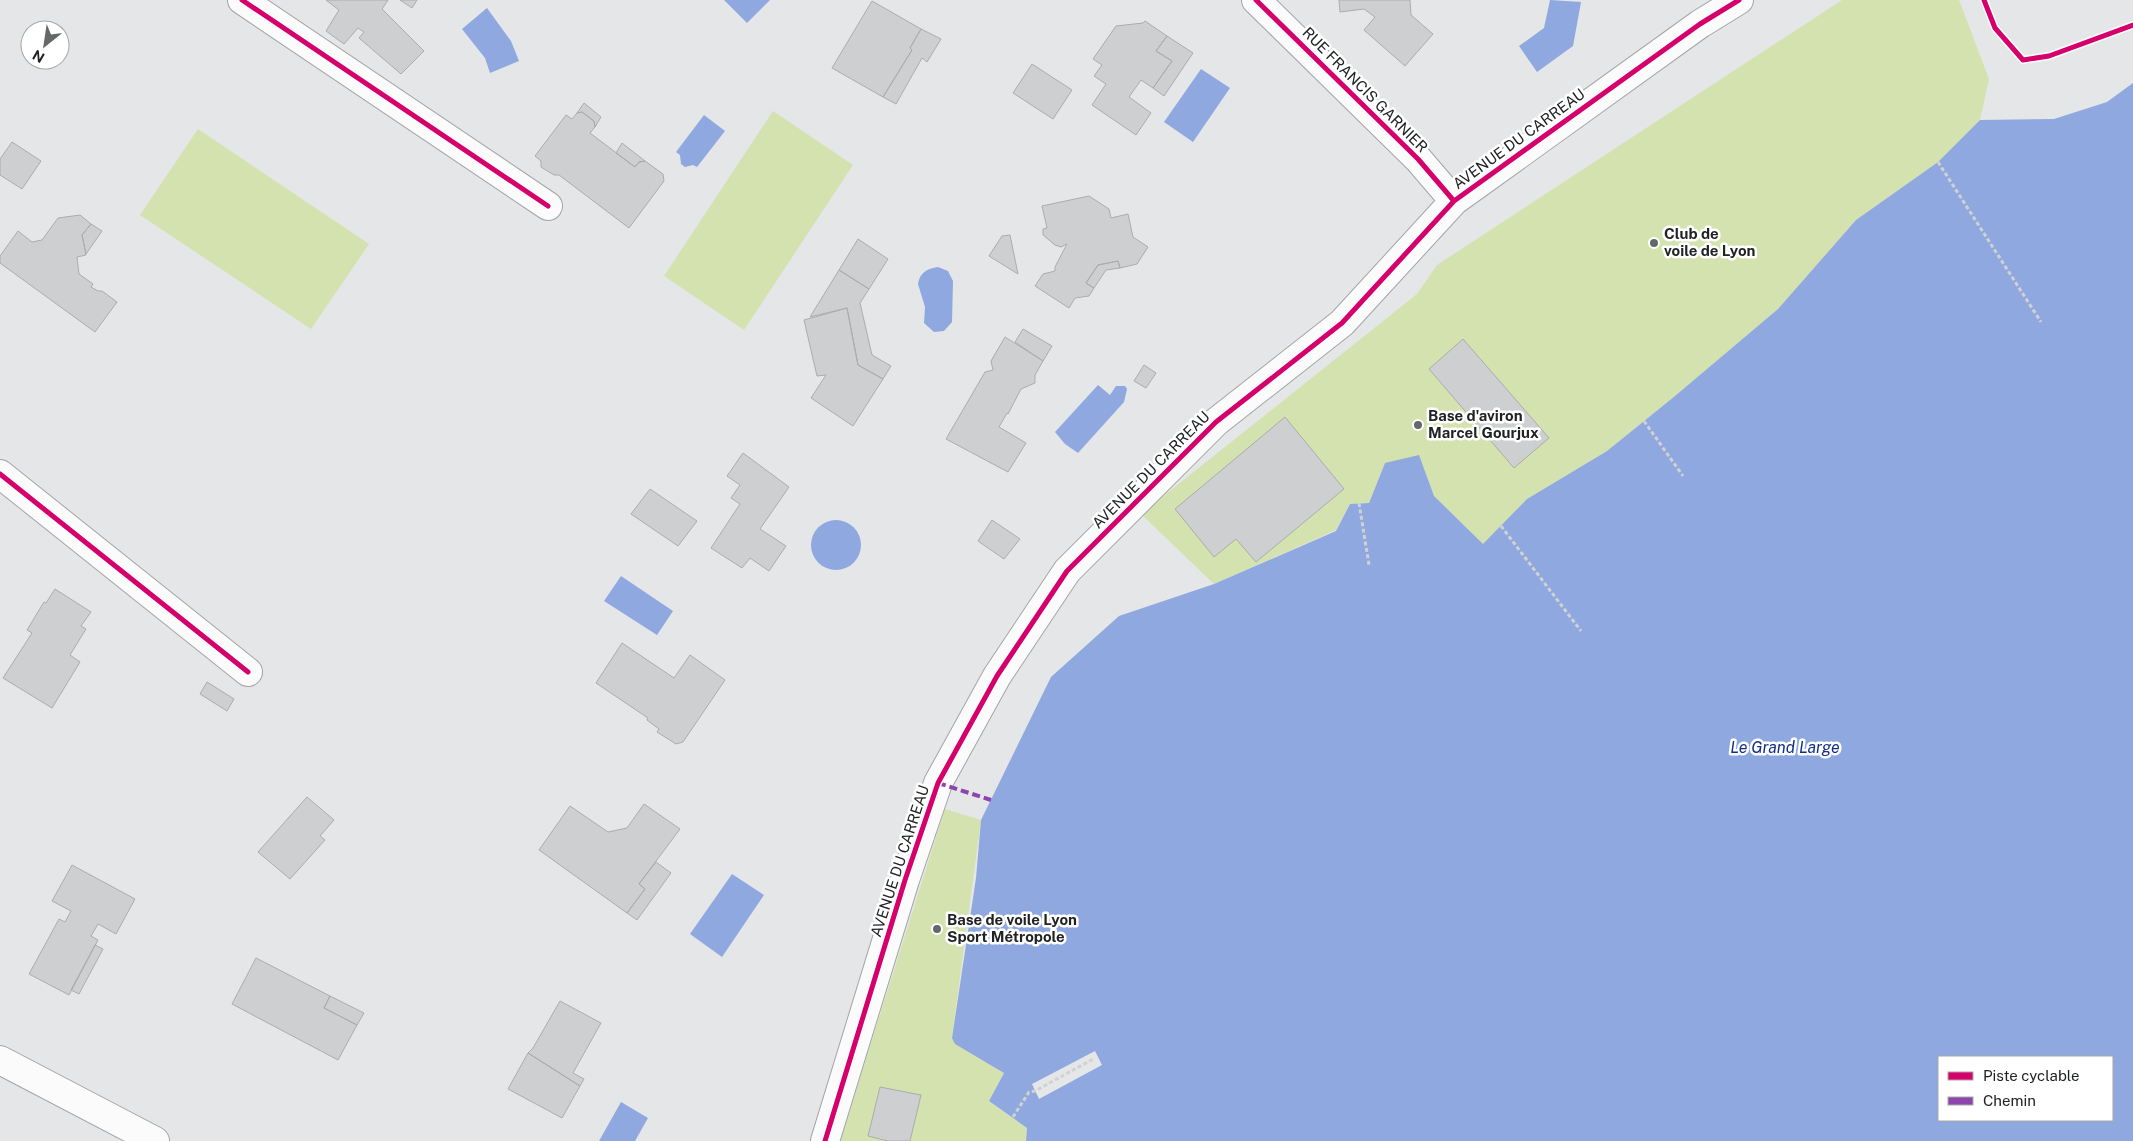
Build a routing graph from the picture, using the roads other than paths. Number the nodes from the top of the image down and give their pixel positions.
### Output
1 (242, 0) edge
2 (1256, 0) edge
3 (1739, 0) edge
4 (1454, 201) junction
5 (548, 206) dead end
6 (0, 474) edge
7 (248, 672) dead end
8 (0, 1060) edge
9 (155, 1141) edge
10 (825, 1141) edge

1 - 5 street
2 - 4 street, RUE FRANCIS GARNIER
3 - 4 street, AVENUE DU CARREAU
4 - 10 street, AVENUE DU CARREAU
6 - 7 street
8 - 9 street

